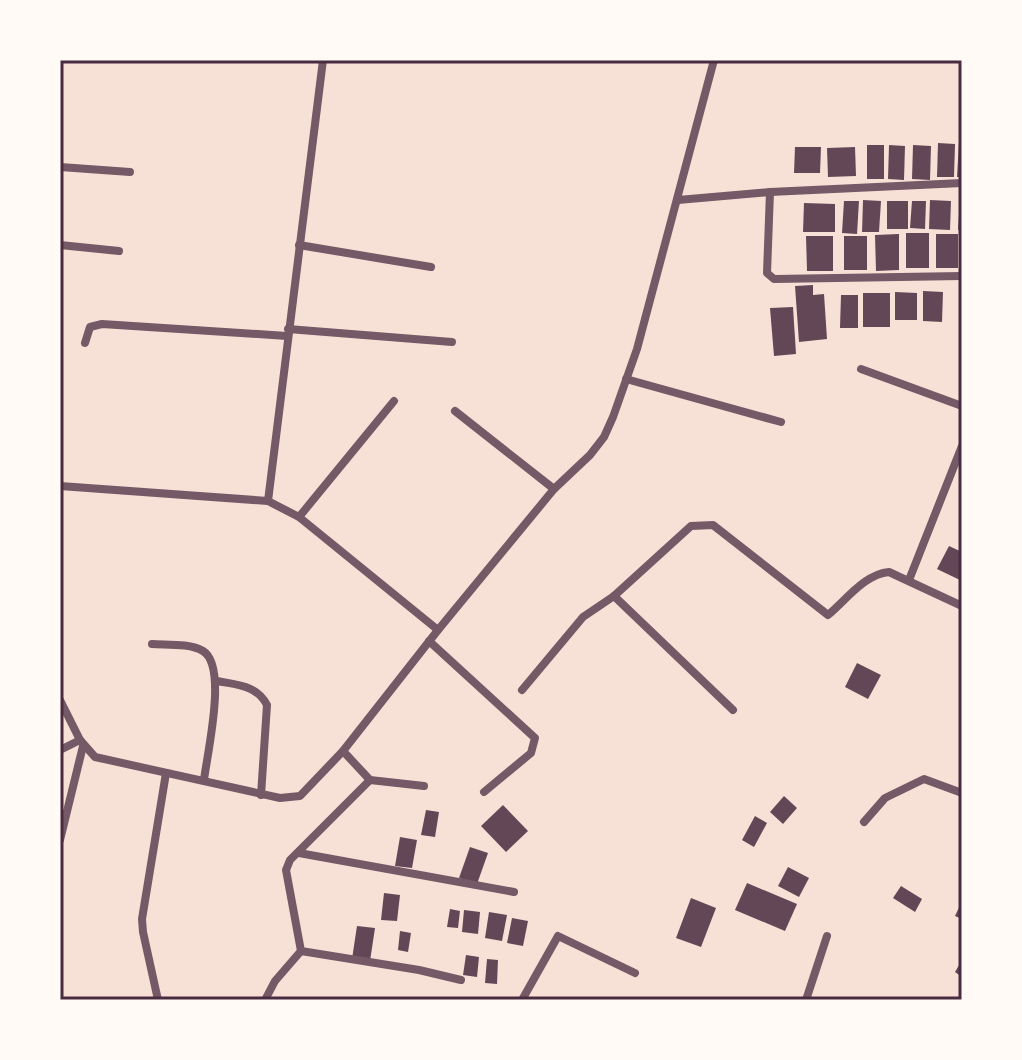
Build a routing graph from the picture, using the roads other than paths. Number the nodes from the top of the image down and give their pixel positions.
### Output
1 (323, 60) edge
2 (714, 60) edge
3 (60, 167) edge
4 (130, 172) dead end
5 (962, 183) edge
6 (770, 192) junction
7 (678, 200) junction
8 (60, 245) edge
9 (299, 245) junction
10 (119, 251) dead end
11 (431, 267) dead end
12 (962, 276) edge
13 (287, 332) junction
14 (452, 342) dead end
15 (85, 343) dead end
16 (861, 369) dead end
17 (626, 379) junction
18 (394, 401) dead end
19 (962, 406) edge
20 (455, 411) dead end
21 (781, 422) dead end
22 (961, 451) edge
23 (60, 486) edge
24 (554, 489) junction
25 (268, 501) junction
26 (299, 517) junction
27 (909, 580) junction
28 (614, 596) junction
29 (962, 606) edge
30 (438, 630) junction
31 (429, 641) junction
32 (152, 644) dead end
33 (217, 681) junction
34 (522, 690) dead end
35 (60, 700) edge
36 (733, 710) dead end
37 (82, 743) junction
38 (60, 750) edge
39 (343, 751) junction
40 (166, 773) junction
41 (204, 780) junction
42 (370, 780) junction
43 (424, 786) dead end
44 (484, 792) dead end
45 (962, 793) edge
46 (261, 795) junction
47 (64, 811) edge
48 (864, 822) dead end
49 (60, 840) edge
50 (299, 853) junction
51 (514, 892) dead end
52 (827, 936) dead end
53 (301, 951) junction
54 (635, 973) dead end
55 (461, 980) dead end
56 (158, 1000) edge
57 (265, 1000) edge
58 (522, 1000) edge
59 (806, 1000) edge

1 - 9 street
2 - 7 street
3 - 4 street
5 - 6 street
6 - 7 street
6 - 12 street
7 - 17 street
8 - 10 street
9 - 11 street
9 - 13 street
13 - 14 street
13 - 15 street
13 - 25 street
16 - 19 street
17 - 21 street
17 - 24 street
18 - 26 street
20 - 24 street
22 - 27 street
23 - 25 street
24 - 30 street
25 - 26 street
26 - 30 street
27 - 28 street
27 - 29 street
28 - 34 street
28 - 36 street
30 - 31 street
31 - 39 street
31 - 44 street
32 - 33 street
33 - 41 street
33 - 46 street
35 - 37 street
37 - 38 street
37 - 40 street
37 - 47 street
39 - 42 street
39 - 46 street
40 - 41 street
40 - 56 street
41 - 46 street
42 - 43 street
42 - 50 street
45 - 48 street
47 - 49 street
50 - 51 street
50 - 53 street
52 - 59 street
53 - 55 street
53 - 57 street
54 - 58 street

